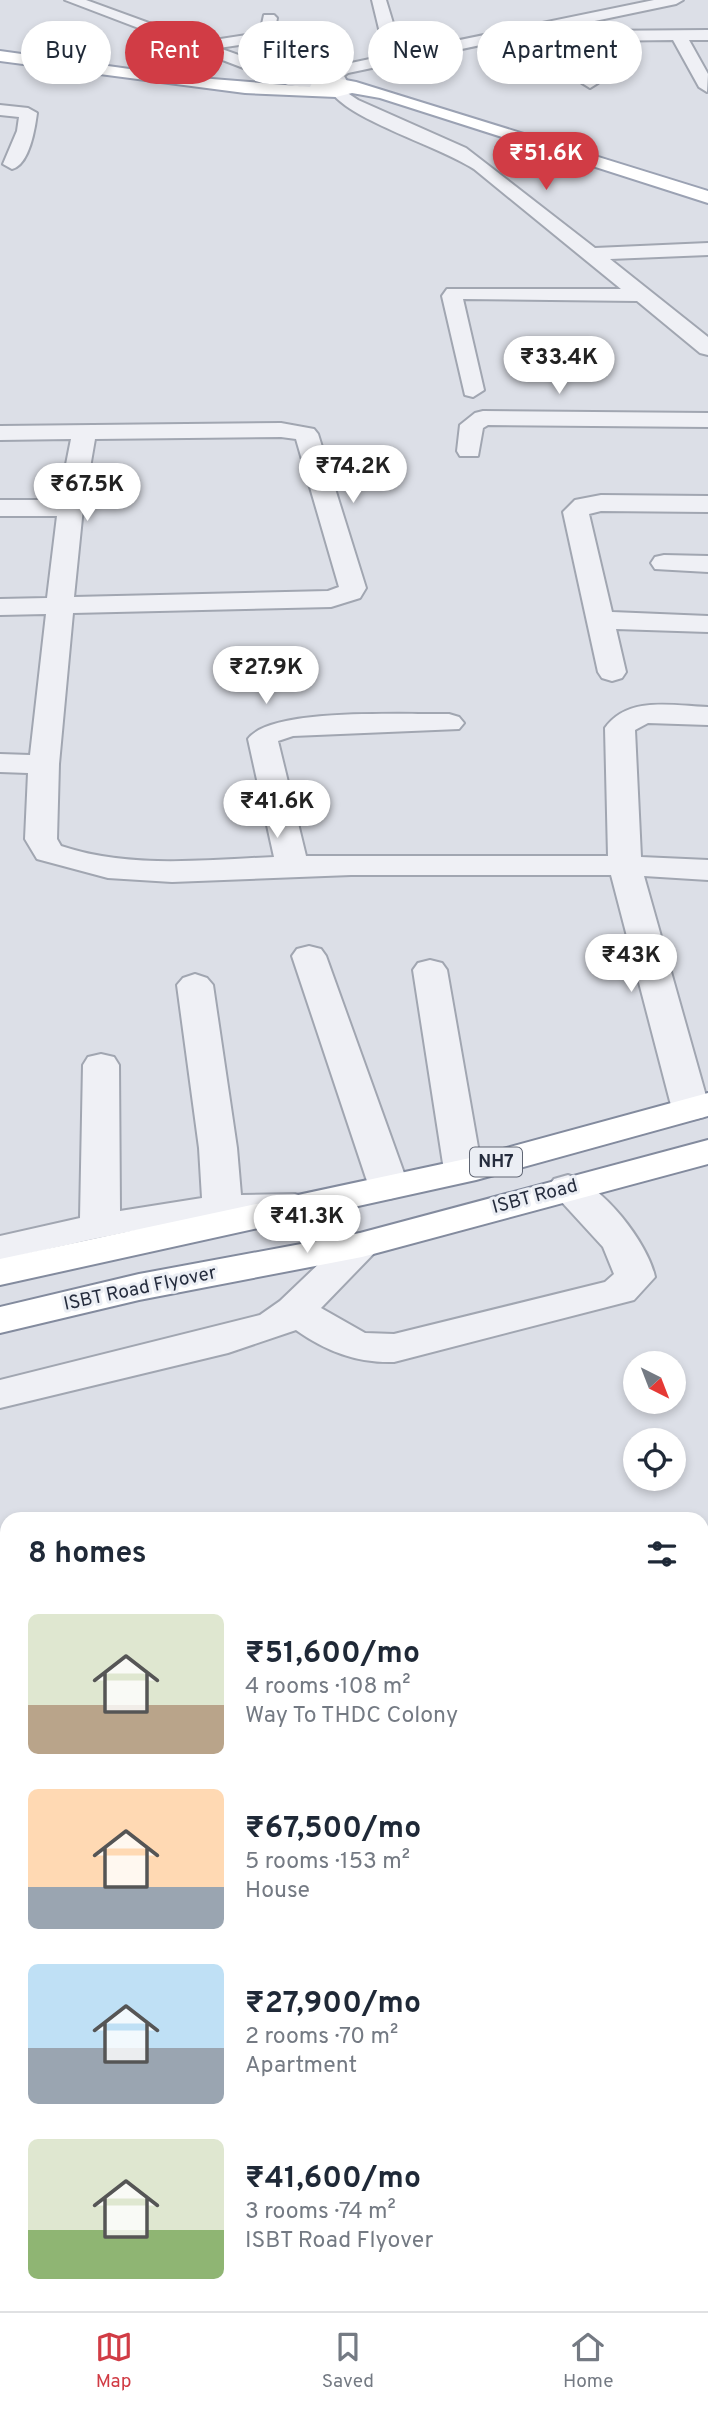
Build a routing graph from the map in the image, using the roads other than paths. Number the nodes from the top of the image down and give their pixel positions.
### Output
1 (72, 0) edge
2 (379, 0) edge
3 (676, 0) edge
4 (630, 5) edge
5 (269, 18) dead end
6 (129, 21) edge
7 (383, 21) edge
8 (585, 21) edge
9 (642, 33) edge
10 (678, 35) junction
11 (708, 35) edge
12 (224, 43) edge
13 (0, 56) edge
14 (224, 56) edge
15 (368, 64) edge
16 (707, 87) edge
17 (336, 88) junction
18 (0, 110) edge
19 (12, 164) dead end
20 (708, 197) edge
21 (708, 249) edge
22 (590, 254) junction
23 (642, 295) junction
24 (708, 348) edge
25 (473, 390) dead end
26 (708, 420) edge
27 (0, 433) edge
28 (84, 433) junction
29 (469, 451) dead end
30 (708, 504) edge
31 (0, 508) edge
32 (70, 508) junction
33 (664, 564) dead end
34 (708, 564) edge
35 (0, 607) edge
36 (60, 607) junction
37 (603, 620) junction
38 (708, 624) edge
39 (612, 672) dead end
40 (708, 716) edge
41 (449, 723) dead end
42 (0, 763) edge
43 (44, 764) junction
44 (625, 865) junction
45 (292, 866) junction
46 (708, 870) edge
47 (309, 957) dead end
48 (430, 970) dead end
49 (195, 985) dead end
50 (101, 1065) dead end
51 (699, 1107) edge
52 (708, 1152) edge
53 (463, 1171) junction
54 (389, 1187) junction
55 (568, 1187) junction
56 (300, 1206) joint
57 (215, 1217) junction
58 (100, 1226) junction
59 (362, 1245) junction
60 (0, 1248) edge
61 (0, 1272) edge
62 (295, 1310) junction
63 (0, 1320) edge
64 (0, 1394) edge

1 - 6 street
2 - 7 street
3 - 4 street
4 - 8 street
5 - 12 street
9 - 10 street
10 - 11 street
10 - 16 street
13 - 17 main road
14 - 17 street
15 - 17 street
17 - 20 main road
17 - 22 street
18 - 19 street
21 - 22 street
22 - 23 street
23 - 24 street
23 - 25 street
26 - 29 street
27 - 28 street
28 - 32 street
28 - 36 street
30 - 37 street
31 - 32 street
32 - 36 street
33 - 34 street
35 - 36 street
36 - 43 street
37 - 38 street
37 - 39 street
40 - 44 street
41 - 45 street
42 - 43 street
43 - 45 street
44 - 45 street
44 - 46 street
44 - 51 street
47 - 54 street
48 - 53 street
49 - 57 street
50 - 58 street
51 - 53 main road, NH7
52 - 55 main road, ISBT Road / NH7
53 - 54 main road, NH7
54 - 56 main road, NH7
55 - 59 main road, ISBT Road / NH7
55 - 62 street
56 - 57 street
57 - 58 street
57 - 61 main road
58 - 60 street
59 - 62 street
59 - 63 main road, ISBT Road Flyover / NH7
62 - 64 street

